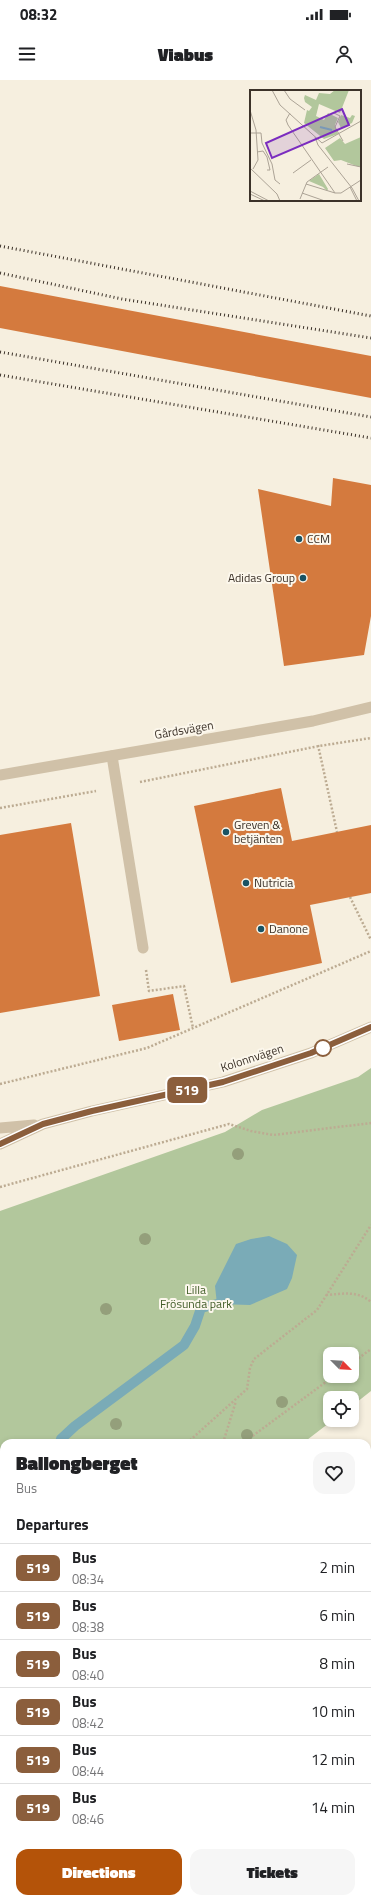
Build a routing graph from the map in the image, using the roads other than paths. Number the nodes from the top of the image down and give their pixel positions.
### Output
1 (371, 707) edge
2 (112, 756) junction
3 (0, 775) edge
4 (143, 948) road end
5 (371, 1027) edge
6 (43, 1124) junction
7 (0, 1128) edge
8 (0, 1144) edge

1 - 2 street, Gårdsvägen
2 - 3 street, Gårdsvägen
2 - 4 street
5 - 6 street, Kolonnvägen
6 - 7 street, Kolonnvägen
6 - 8 street, Kolonnvägen

